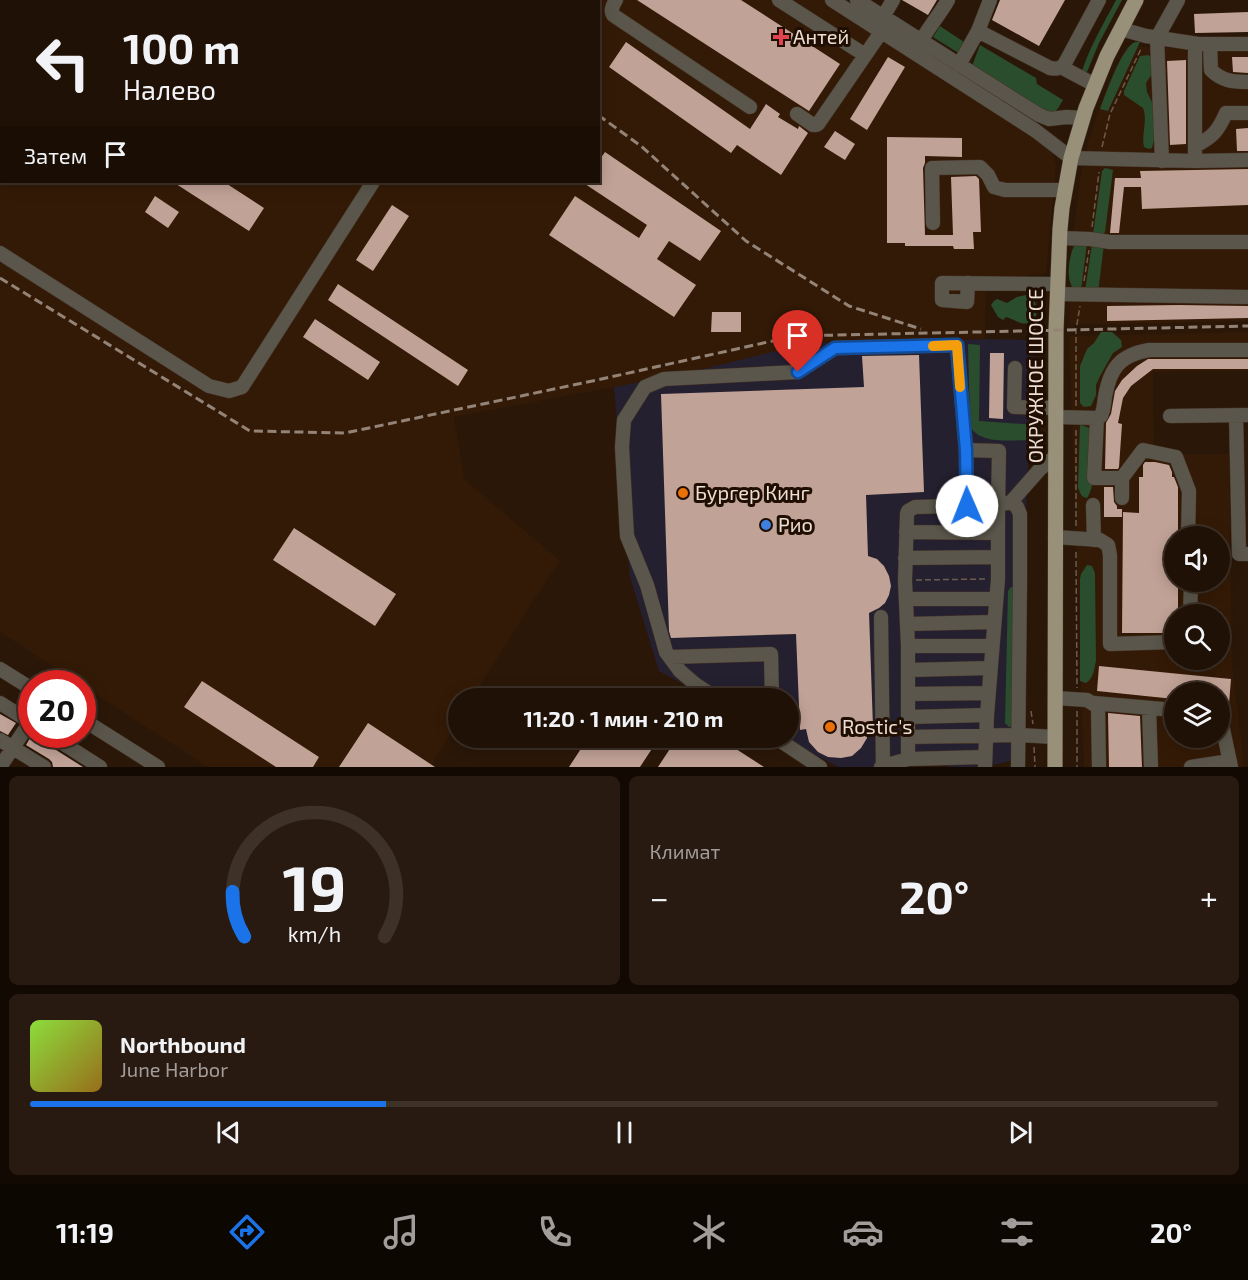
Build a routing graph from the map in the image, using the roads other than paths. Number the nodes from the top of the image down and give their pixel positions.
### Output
1 (616, 0) edge
2 (779, 0) edge
3 (832, 0) edge
4 (857, 0) edge
5 (893, 0) edge
6 (948, 0) edge
7 (990, 0) edge
8 (1099, 0) edge
9 (1136, 0) edge
10 (1178, 0) edge
11 (884, 23) junction
12 (1121, 29) junction
13 (978, 30) junction
14 (1152, 37) junction
15 (921, 41) junction
16 (1195, 44) junction
17 (1210, 44) junction
18 (1248, 44) edge
19 (865, 55) junction
20 (959, 65) junction
21 (1061, 68) junction
22 (1248, 82) edge
23 (1095, 86) junction
24 (750, 107) dead end
25 (1248, 113) edge
26 (797, 114) dead end
27 (1083, 118) junction
28 (1195, 146) junction
29 (1071, 158) junction
30 (1248, 160) edge
31 (1162, 161) junction
32 (1195, 161) junction
33 (372, 183) edge
34 (1065, 190) junction
35 (933, 223) dead end
36 (1059, 238) junction
37 (1248, 242) edge
38 (0, 253) edge
39 (968, 283) dead end
40 (1057, 289) junction
41 (1248, 297) edge
42 (1248, 350) edge
43 (1015, 368) dead end
44 (1056, 413) junction
45 (1242, 415) edge
46 (1170, 416) dead end
47 (1097, 418) junction
48 (966, 450) junction
49 (1056, 456) junction
50 (1122, 478) junction
51 (1122, 498) dead end
52 (1004, 504) junction
53 (1093, 505) dead end
54 (967, 506) junction
55 (1188, 526) edge
56 (906, 532) junction
57 (998, 533) junction
58 (1055, 537) junction
59 (1094, 540) junction
60 (1248, 554) edge
61 (998, 557) junction
62 (905, 558) junction
63 (996, 599) junction
64 (906, 600) junction
65 (881, 617) dead end
66 (994, 622) junction
67 (907, 624) junction
68 (1164, 642) edge
69 (908, 646) junction
70 (992, 646) junction
71 (670, 657) junction
72 (991, 668) junction
73 (0, 669) edge
74 (908, 670) junction
75 (18, 680) edge
76 (701, 688) edge
77 (772, 688) edge
78 (989, 693) junction
79 (908, 694) junction
80 (1055, 698) junction
81 (0, 703) edge
82 (1094, 703) junction
83 (1149, 708) junction
84 (1164, 709) edge
85 (18, 713) edge
86 (987, 715) junction
87 (908, 717) junction
88 (96, 728) edge
89 (1018, 735) junction
90 (986, 736) junction
91 (908, 737) junction
92 (1055, 737) junction
93 (0, 740) edge
94 (18, 740) edge
95 (13, 748) junction
96 (70, 748) edge
97 (791, 748) edge
98 (1227, 748) edge
99 (908, 759) junction
100 (985, 762) edge
101 (1231, 764) edge
102 (0, 767) edge
103 (44, 767) edge
104 (100, 767) edge
105 (158, 767) edge
106 (820, 767) edge
107 (882, 767) edge
108 (1018, 767) edge
109 (1055, 767) edge
110 (1099, 767) edge
111 (1151, 767) edge
112 (1191, 767) edge

1 - 24 street
2 - 19 street
3 - 11 street
4 - 11 street
5 - 11 street
6 - 15 street
7 - 13 street
8 - 21 street
9 - 12 main road, ОКРУЖНОЕ ШОССЕ
10 - 14 street
11 - 15 street
11 - 19 street
11 - 29 street
12 - 14 street
12 - 23 main road, ОКРУЖНОЕ ШОССЕ
13 - 20 street
13 - 21 street
14 - 16 street
14 - 31 street
15 - 20 street
16 - 17 street
16 - 28 street
17 - 18 street
17 - 22 street
19 - 26 street
20 - 27 street
21 - 23 street
23 - 27 main road, ОКРУЖНОЕ ШОССЕ
25 - 28 street
27 - 29 main road, ОКРУЖНОЕ ШОССЕ
28 - 32 street
29 - 31 street
29 - 34 main road, ОКРУЖНОЕ ШОССЕ
30 - 32 street
31 - 32 street
33 - 38 street
34 - 35 street
34 - 36 main road, ОКРУЖНОЕ ШОССЕ
36 - 37 street
36 - 40 main road, ОКРУЖНОЕ ШОССЕ
39 - 40 street
40 - 41 street
40 - 44 main road, ОКРУЖНОЕ ШОССЕ
42 - 47 street
43 - 44 street
44 - 47 street
44 - 49 main road, ОКРУЖНОЕ ШОССЕ
45 - 46 street
45 - 60 street
47 - 50 street
48 - 52 street
48 - 54 street
48 - 71 street
49 - 52 street
49 - 58 main road, ОКРУЖНОЕ ШОССЕ
50 - 51 street
50 - 55 street
52 - 54 street
52 - 57 street
52 - 89 street
53 - 59 street
54 - 56 street
56 - 57 street
56 - 62 street
57 - 61 street
58 - 59 street
58 - 80 main road, ОКРУЖНОЕ ШОССЕ
59 - 68 street
61 - 62 street
61 - 63 street
62 - 64 street
63 - 64 street
63 - 66 street
64 - 67 street
65 - 107 street
66 - 67 street
66 - 70 street
67 - 69 street
69 - 70 street
69 - 74 street
70 - 72 street
71 - 76 street
71 - 77 street
72 - 74 street
72 - 78 street
73 - 75 street
74 - 79 street
78 - 79 street
78 - 86 street
79 - 87 street
80 - 82 street
80 - 92 main road, ОКРУЖНОЕ ШОССЕ
81 - 85 street
82 - 83 street
82 - 110 street
83 - 84 street
83 - 111 street
86 - 87 street
86 - 90 street
87 - 91 street
88 - 105 street
89 - 90 street
89 - 92 street
89 - 108 street
90 - 91 street
90 - 100 street
91 - 99 street
92 - 109 main road, ОКРУЖНОЕ ШОССЕ
93 - 95 street
94 - 95 street
95 - 102 street
95 - 103 street
96 - 104 street
97 - 106 street
98 - 101 street
99 - 100 street
99 - 107 street
101 - 112 street

